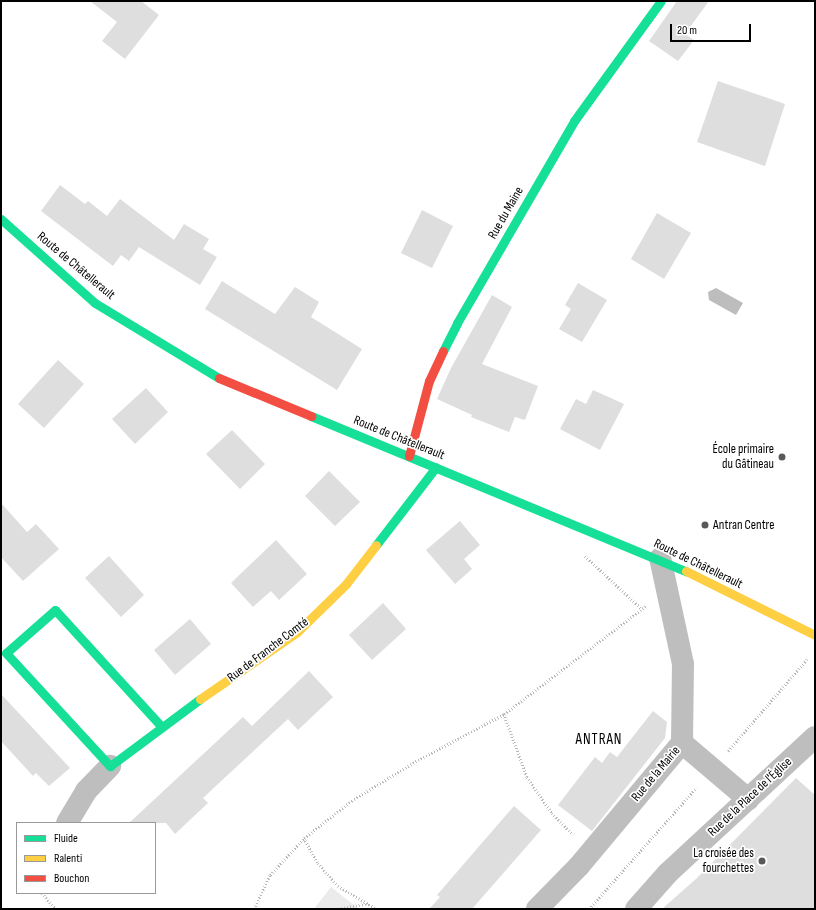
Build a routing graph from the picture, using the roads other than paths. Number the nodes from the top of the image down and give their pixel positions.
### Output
1 (661, 1) edge
2 (1, 219) edge
3 (409, 456) junction
4 (436, 467) junction
5 (660, 558) junction
6 (815, 635) edge
7 (162, 726) junction
8 (815, 737) edge
9 (682, 743) junction
10 (110, 766) junction
11 (748, 799) junction
12 (68, 822) edge
13 (537, 909) edge
14 (636, 909) edge

1 - 3 street, Rue du Maine
2 - 3 street, Route de Châtellerault
3 - 4 street, Route de Châtellerault
4 - 5 street, Route de Châtellerault
4 - 7 street, Rue de Franche Comté
5 - 6 street, Route de Châtellerault
5 - 9 street, Rue de la Mairie
7 - 10 street, Rue de Franche Comté
7 - 10 street
8 - 11 street, Rue de la Place de l'Église
9 - 11 street
9 - 13 street, Rue de la Mairie
10 - 12 street, Rue de Franche Comté
11 - 14 street, Rue de la Place de l'Église

